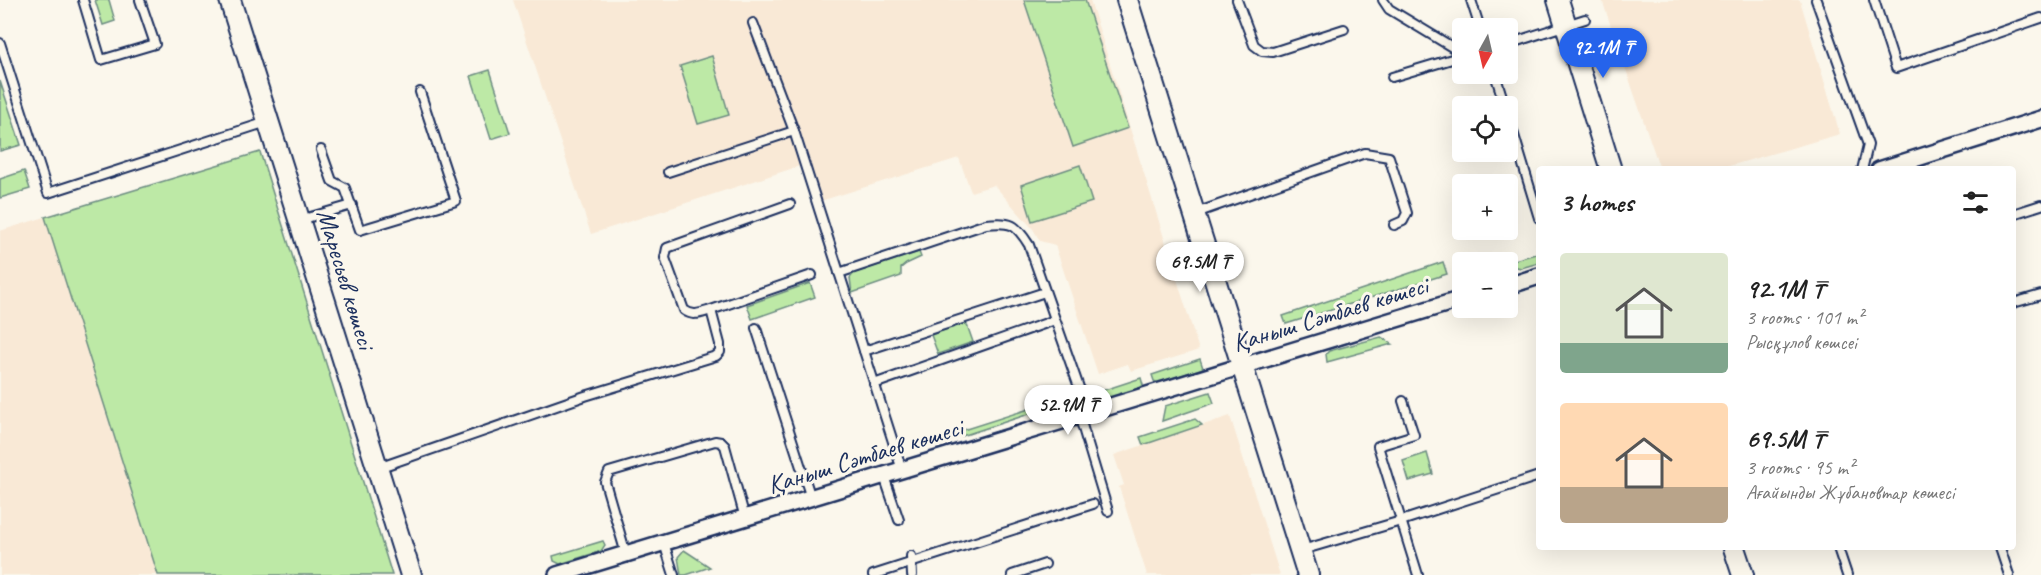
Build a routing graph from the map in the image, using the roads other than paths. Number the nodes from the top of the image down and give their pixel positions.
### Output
1 (82, 0) edge
2 (140, 0) edge
3 (230, 0) edge
4 (1127, 0) edge
5 (1238, 0) edge
6 (1383, 0) edge
7 (1471, 0) edge
8 (1558, 0) edge
9 (1816, 0) edge
10 (1874, 0) edge
11 (1477, 18) edge
12 (2041, 18) edge
13 (1586, 19) dead end
14 (753, 23) dead end
15 (1566, 25) junction
16 (1344, 29) dead end
17 (1518, 41) edge
18 (0, 43) edge
19 (1452, 48) edge
20 (1452, 57) edge
21 (1392, 77) dead end
22 (420, 92) dead end
23 (2041, 119) edge
24 (268, 122) junction
25 (794, 131) junction
26 (1518, 149) edge
27 (321, 150) dead end
28 (1909, 165) edge
29 (1610, 166) edge
30 (1863, 166) edge
31 (668, 172) dead end
32 (790, 204) dead end
33 (352, 205) junction
34 (2041, 205) edge
35 (1536, 208) edge
36 (2016, 213) edge
37 (1194, 214) junction
38 (299, 220) junction
39 (1394, 225) dead end
40 (839, 273) junction
41 (812, 274) dead end
42 (1536, 277) edge
43 (1518, 283) edge
44 (1045, 292) junction
45 (2041, 295) edge
46 (1452, 302) edge
47 (2016, 302) edge
48 (711, 310) junction
49 (1055, 320) junction
50 (756, 328) dead end
51 (864, 351) junction
52 (1242, 365) junction
53 (874, 384) junction
54 (1403, 401) dead end
55 (1083, 414) junction
56 (377, 468) junction
57 (902, 470) junction
58 (884, 476) junction
59 (1536, 478) edge
60 (811, 498) junction
61 (1093, 504) dead end
62 (1108, 511) dead end
63 (745, 518) junction
64 (899, 520) dead end
65 (1401, 521) junction
66 (664, 543) junction
67 (1300, 550) junction
68 (1735, 550) edge
69 (1839, 550) edge
70 (2001, 550) edge
71 (626, 554) junction
72 (912, 559) junction
73 (1045, 564) dead end
74 (562, 574) edge
75 (411, 575) edge
76 (674, 575) edge
77 (873, 575) edge
78 (912, 575) edge
79 (1012, 575) edge
80 (1308, 575) edge
81 (1418, 575) edge
82 (1743, 575) edge
83 (1847, 575) edge
84 (2009, 575) edge

1 - 2 lane
3 - 24 street, Маресьев көшесі
4 - 37 street
5 - 16 lane
6 - 19 lane
7 - 11 lane
8 - 15 street
9 - 30 lane
10 - 12 lane
13 - 15 lane
14 - 25 lane
15 - 17 lane
15 - 29 street
18 - 24 lane
20 - 21 lane
22 - 33 lane
23 - 28 street
24 - 38 street, Маресьев көшесі
25 - 31 lane
25 - 40 lane
26 - 35 lane
27 - 33 lane
32 - 48 lane
33 - 38 lane
34 - 36 lane
37 - 39 lane
37 - 52 street
38 - 56 street, Маресьев көшесі
40 - 44 lane
40 - 51 lane
41 - 48 lane
42 - 43 street
44 - 49 lane
44 - 51 lane
45 - 47 lane
46 - 52 street, Қаныш Сәтбаев көшесі
48 - 56 lane
49 - 53 lane
49 - 55 lane
50 - 60 lane
51 - 53 lane
52 - 55 street, Қаныш Сәтбаев көшесі
52 - 67 street
53 - 57 lane
54 - 65 lane
55 - 57 street, Қаныш Сәтбаев көшесі
55 - 62 lane
56 - 75 street, Маресьев көшесі
57 - 58 street, Қаныш Сәтбаев көшесі
58 - 60 street, Қаныш Сәтбаев көшесі
58 - 64 lane
59 - 65 lane
60 - 63 street, Қаныш Сәтбаев көшесі
61 - 72 lane
63 - 66 street, Қаныш Сәтбаев көшесі
63 - 71 lane
65 - 67 lane
65 - 81 lane
66 - 71 street, Қаныш Сәтбаев көшесі
66 - 76 lane
67 - 80 street
68 - 82 street
69 - 83 lane
70 - 84 lane
71 - 74 street, Қаныш Сәтбаев көшесі
72 - 77 lane
72 - 78 lane
73 - 79 lane

